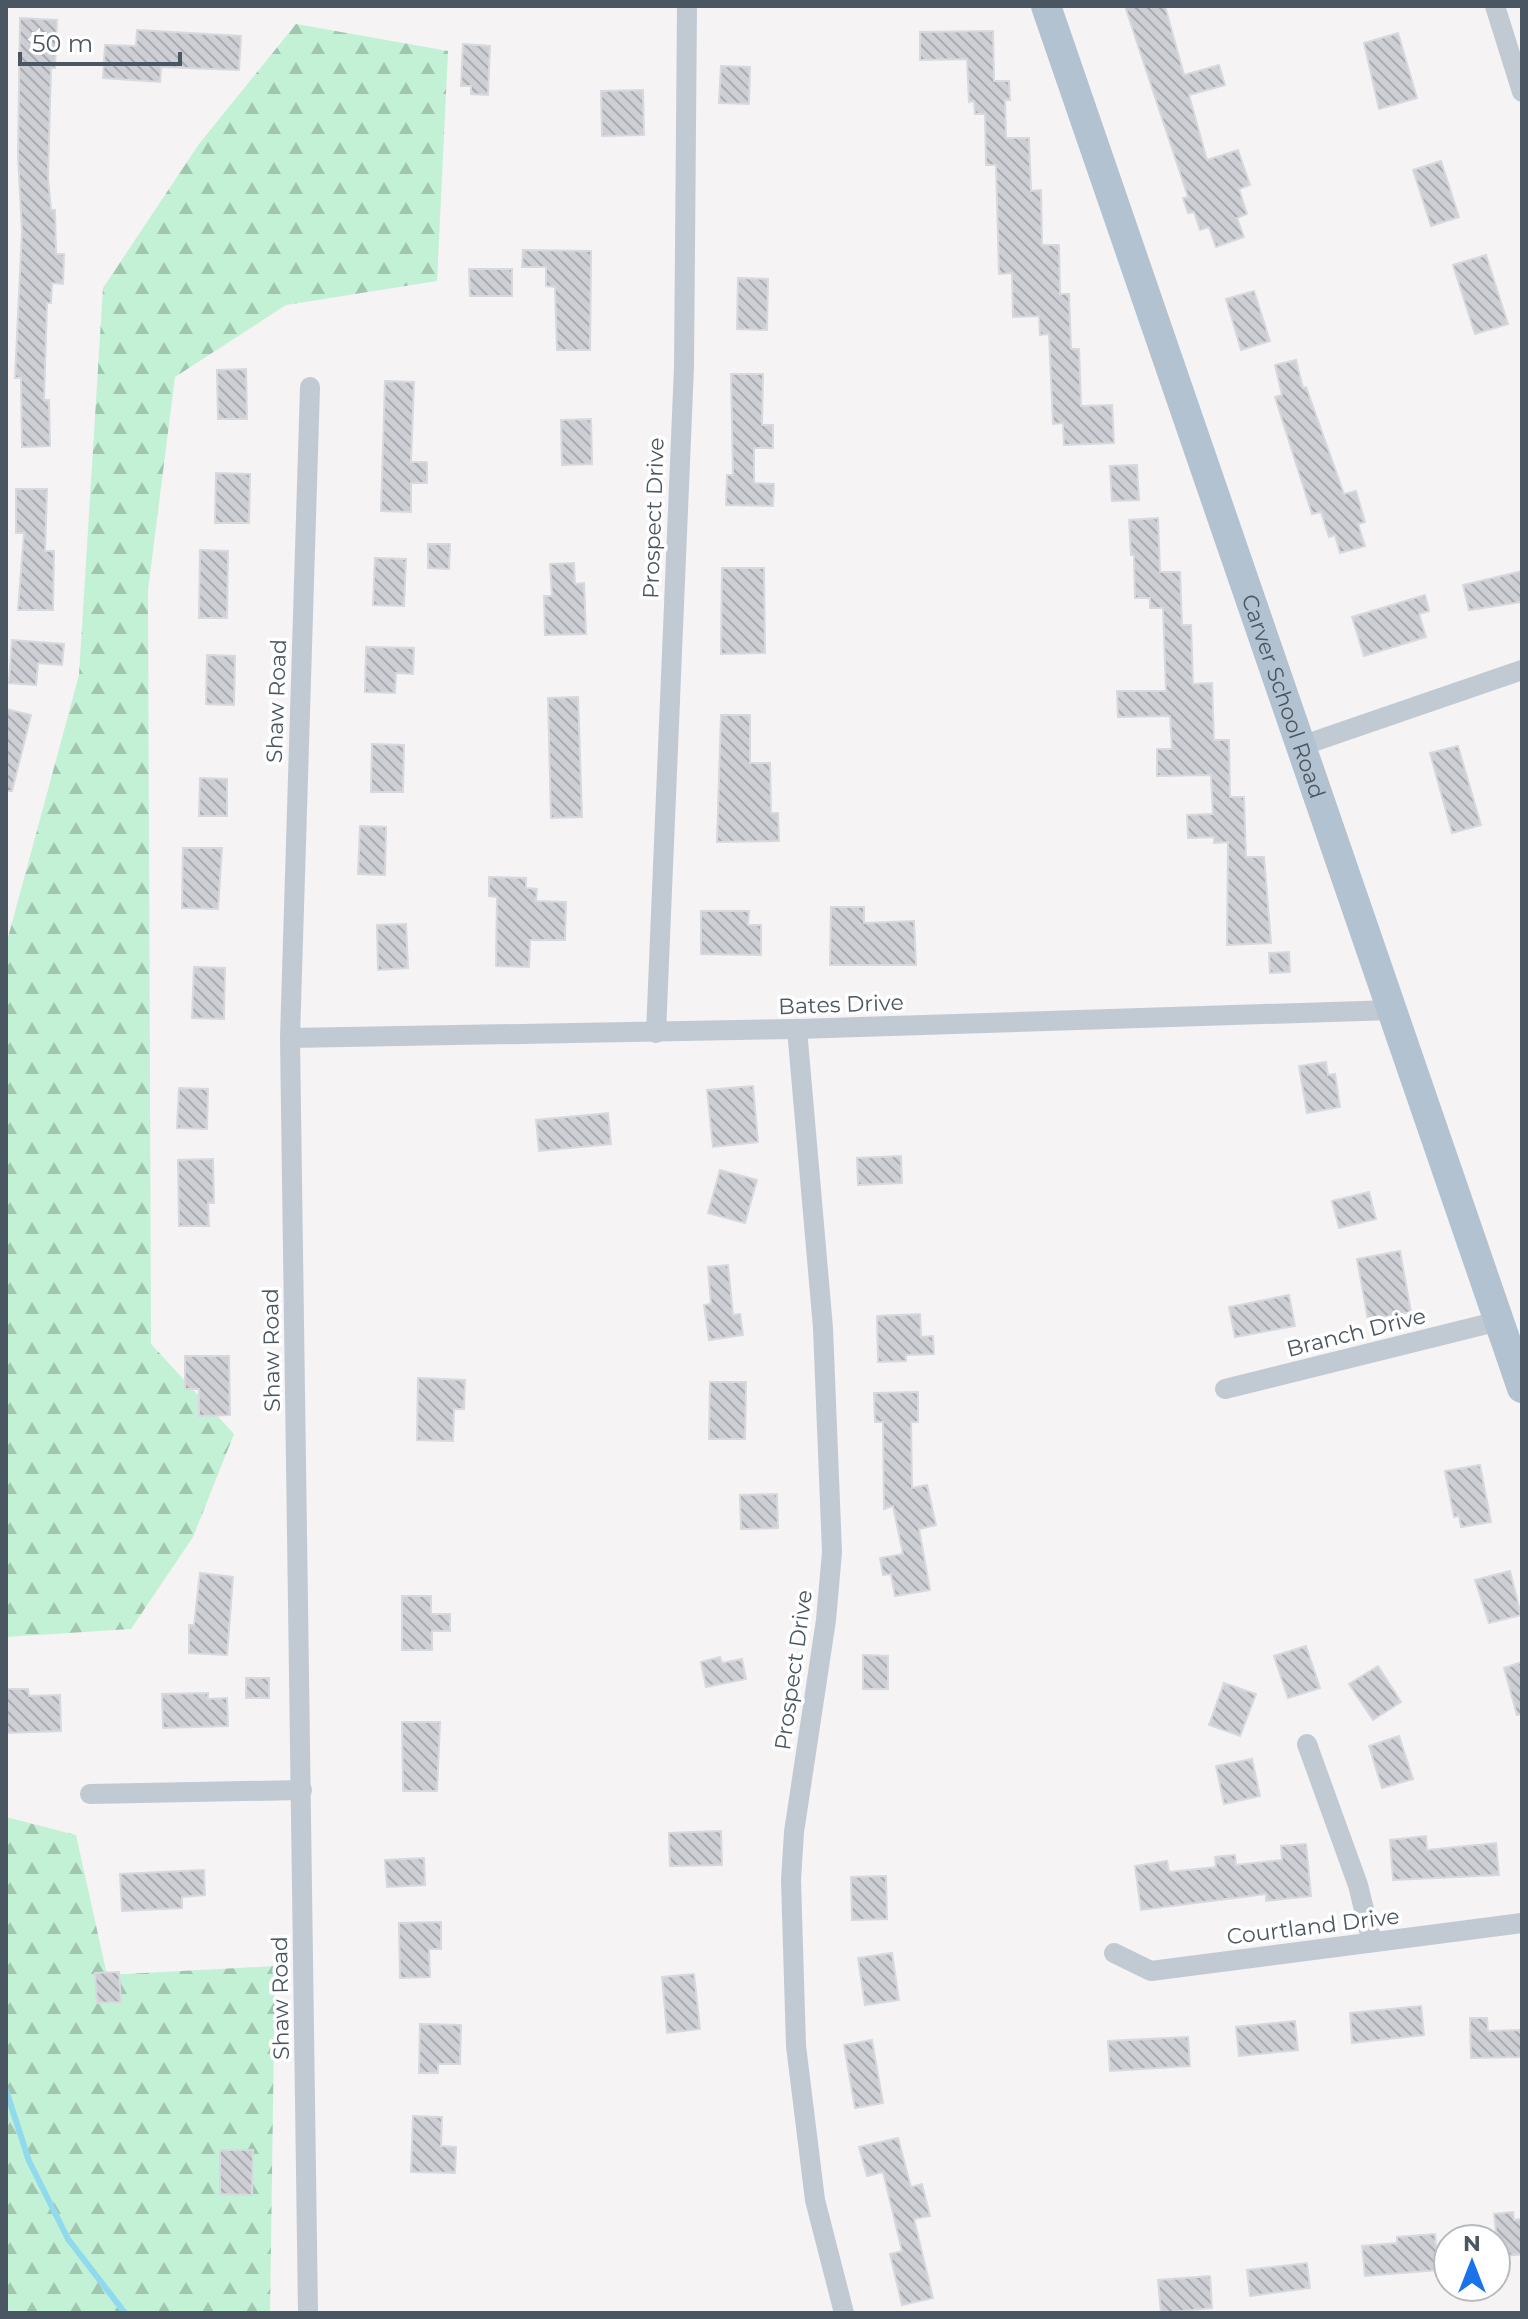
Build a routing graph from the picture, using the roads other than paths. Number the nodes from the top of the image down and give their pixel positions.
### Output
1 (687, 6) edge
2 (1046, 6) edge
3 (1495, 6) edge
4 (1522, 92) edge
5 (310, 387) dead end
6 (1522, 670) edge
7 (1301, 746) junction
8 (1393, 1010) junction
9 (797, 1029) junction
10 (656, 1033) junction
11 (290, 1038) junction
12 (1499, 1321) junction
13 (1522, 1388) edge
14 (1225, 1389) dead end
15 (1307, 1744) dead end
16 (302, 1790) junction
17 (90, 1794) dead end
18 (1522, 1923) edge
19 (1372, 1942) junction
20 (1114, 1953) dead end
21 (308, 2313) edge
22 (844, 2313) edge

1 - 10 street, Prospect Drive
2 - 7 main road, Carver School Road
3 - 4 street
5 - 11 street, Shaw Road
6 - 7 street
7 - 8 main road, Carver School Road
8 - 9 street, Bates Drive
8 - 12 main road, Carver School Road
9 - 10 street, Bates Drive
9 - 22 street, Prospect Drive
10 - 11 street, Bates Drive
11 - 16 street, Shaw Road
12 - 13 main road, Carver School Road
12 - 14 street, Branch Drive
15 - 19 street
16 - 17 street
16 - 21 street, Shaw Road
18 - 19 street, Courtland Drive
19 - 20 street, Courtland Drive

